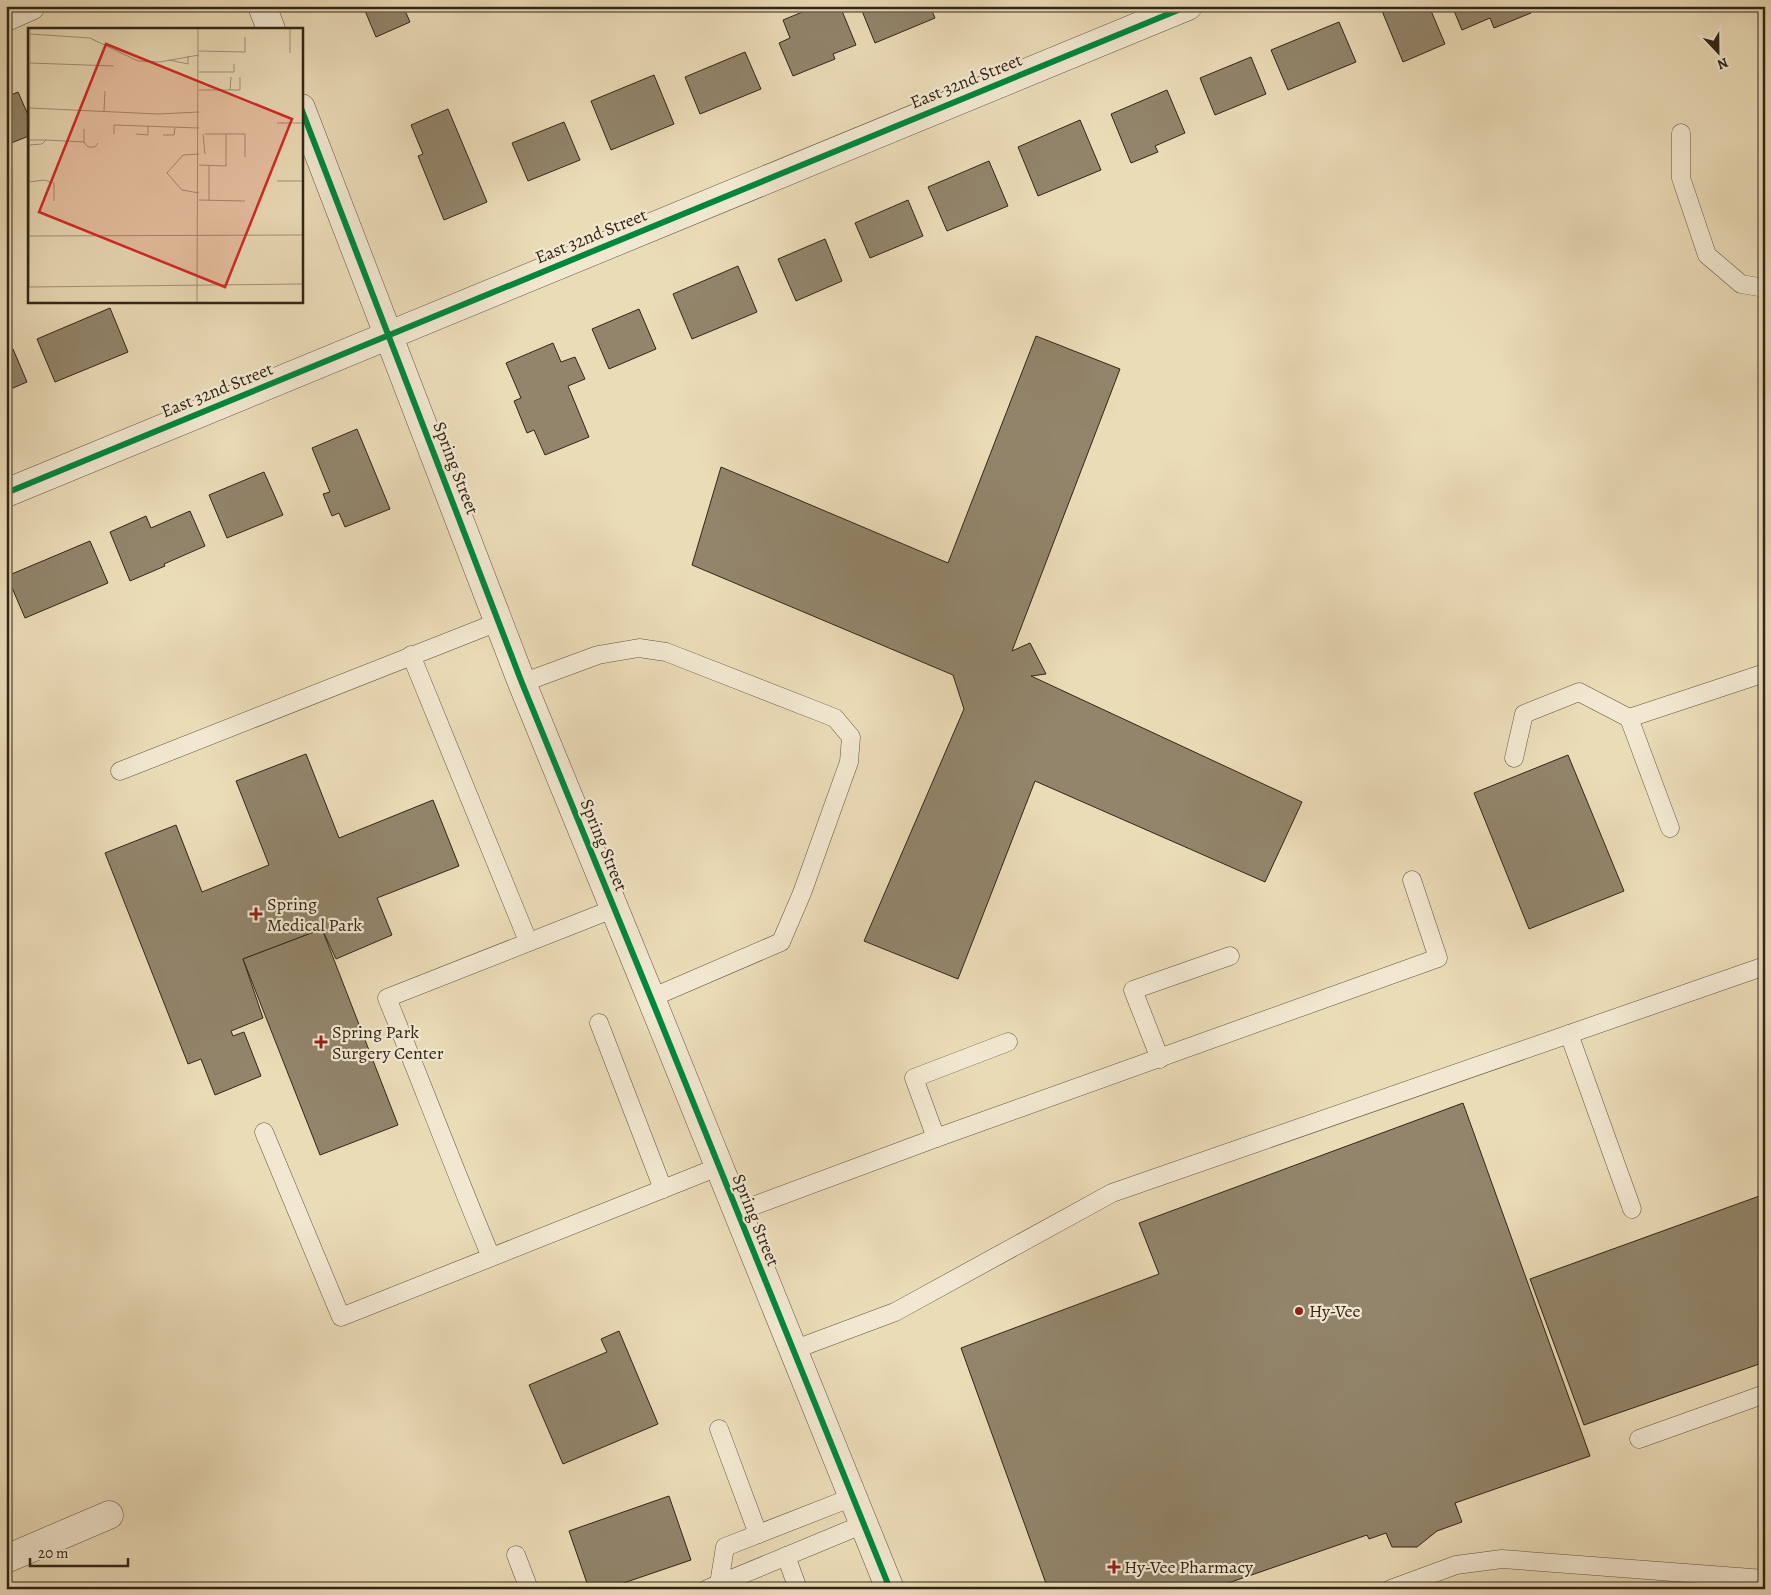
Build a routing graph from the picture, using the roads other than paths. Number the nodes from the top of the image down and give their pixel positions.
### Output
1 (32, 6) edge
2 (262, 6) edge
3 (1188, 6) edge
4 (6, 17) edge
5 (271, 28) edge
6 (302, 111) edge
7 (1682, 133) dead end
8 (1765, 288) edge
9 (389, 335) junction
10 (6, 493) edge
11 (498, 622) junction
12 (411, 655) junction
13 (1765, 673) edge
14 (522, 683) junction
15 (1629, 718) junction
16 (1514, 758) dead end
17 (120, 771) dead end
18 (1670, 828) dead end
19 (1412, 880) dead end
20 (613, 908) junction
21 (528, 941) junction
22 (1230, 956) dead end
23 (1765, 966) edge
24 (651, 998) junction
25 (599, 1023) dead end
26 (1569, 1034) junction
27 (1008, 1042) dead end
28 (1160, 1059) junction
29 (264, 1132) dead end
30 (936, 1138) junction
31 (718, 1167) junction
32 (663, 1188) junction
33 (1632, 1209) dead end
34 (737, 1212) junction
35 (491, 1257) junction
36 (793, 1350) junction
37 (1765, 1394) edge
38 (719, 1429) dead end
39 (1639, 1439) dead end
40 (853, 1497) junction
41 (109, 1515) dead end
42 (864, 1524) junction
43 (758, 1534) junction
44 (516, 1555) dead end
45 (786, 1556) junction
46 (6, 1559) edge
47 (1765, 1579) edge
48 (713, 1586) edge
49 (529, 1589) edge
50 (798, 1589) edge
51 (890, 1589) edge
52 (1391, 1589) edge

1 - 4 street
2 - 5 street
3 - 9 street, East 32nd Street
6 - 9 street, Spring Street
7 - 8 lane
9 - 10 street, East 32nd Street
9 - 11 street, Spring Street
11 - 12 lane
11 - 14 street, Spring Street
12 - 17 lane
12 - 21 lane
13 - 15 lane
14 - 20 street, Spring Street
14 - 24 lane
15 - 16 lane
15 - 18 lane
19 - 28 lane
20 - 21 lane
20 - 24 street, Spring Street
21 - 35 lane
22 - 28 lane
23 - 26 lane
24 - 31 street, Spring Street
25 - 32 lane
26 - 33 lane
26 - 36 lane
27 - 30 lane
28 - 30 lane
29 - 35 lane
30 - 34 lane
31 - 32 lane
31 - 34 street, Spring Street
32 - 35 lane
34 - 36 street, Spring Street
36 - 40 street, Spring Street
37 - 39 lane
38 - 43 lane
40 - 42 street, Spring Street
40 - 43 lane
41 - 46 street
42 - 45 lane
42 - 51 street, Spring Street
43 - 48 lane
44 - 49 lane
45 - 48 lane
45 - 50 lane
47 - 52 lane

